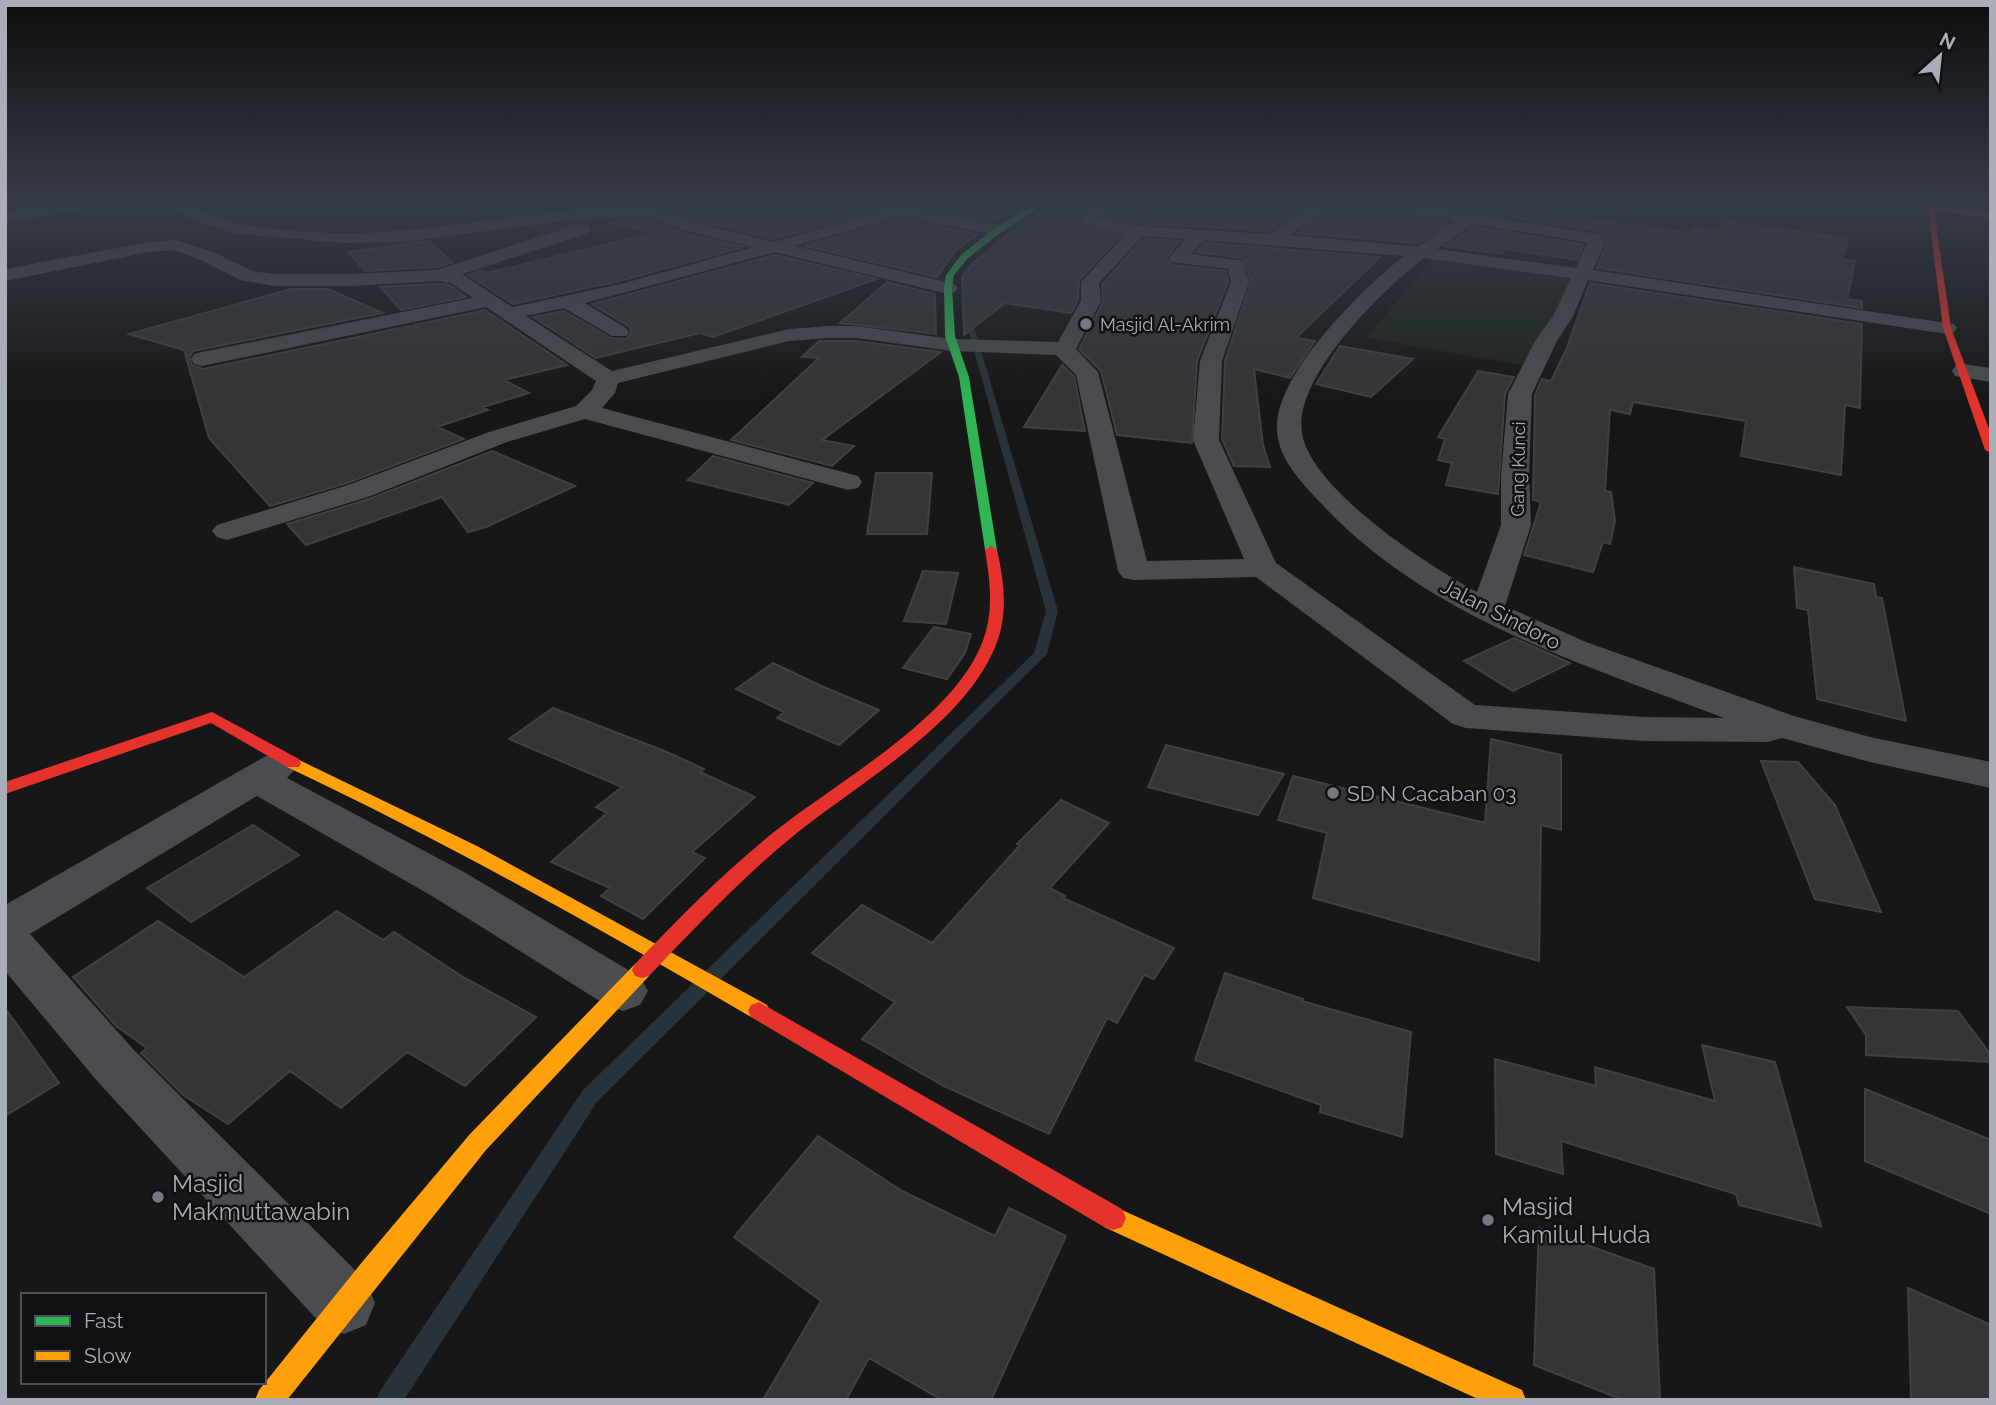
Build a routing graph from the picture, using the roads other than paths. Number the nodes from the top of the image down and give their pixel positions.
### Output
1 (43, 268) edge
2 (230, 268) edge
3 (462, 268) edge
4 (698, 268) edge
5 (858, 268) edge
6 (956, 268) edge
7 (1104, 268) edge
8 (1237, 268) edge
9 (1402, 268) edge
10 (1542, 268) edge
11 (1584, 268) edge
12 (1939, 268) edge
13 (1581, 273) junction
14 (5, 275) edge
15 (439, 275) junction
16 (948, 288) junction
17 (491, 300) junction
18 (568, 302) junction
19 (509, 314) junction
20 (1947, 328) junction
21 (619, 332) dead end
22 (967, 346) junction
23 (1065, 349) junction
24 (202, 359) dead end
25 (1963, 371) junction
26 (1991, 375) edge
27 (608, 379) junction
28 (585, 411) junction
29 (1991, 450) edge
30 (848, 482) dead end
31 (227, 531) dead end
32 (1263, 568) junction
33 (1487, 611) junction
34 (1797, 730) junction
35 (271, 770) junction
36 (1991, 775) edge
37 (5, 788) edge
38 (5, 935) edge
39 (659, 953) junction
40 (623, 991) junction
41 (344, 1303) junction
42 (269, 1400) edge
43 (1512, 1400) edge

1 - 14 street
2 - 15 street
3 - 15 street
4 - 18 street
5 - 16 street
6 - 16 street
7 - 23 street
8 - 32 street
9 - 33 street, Jalan Sindoro
10 - 13 street
11 - 13 street, Gang Kunci
12 - 20 street
13 - 20 street
13 - 33 street, Gang Kunci
15 - 17 street
16 - 22 street
17 - 19 street
17 - 24 street
18 - 19 street
18 - 21 street
19 - 27 street
20 - 25 street
22 - 23 street
22 - 27 street
22 - 39 street
23 - 32 street
25 - 26 street
25 - 29 street
27 - 28 street
28 - 30 street
28 - 31 street
32 - 34 street
33 - 34 street, Jalan Sindoro
34 - 36 street, Jalan Sindoro
35 - 37 street
35 - 38 street
35 - 39 street
35 - 40 street
38 - 41 street
39 - 40 street
39 - 43 street
40 - 41 street
41 - 42 street

